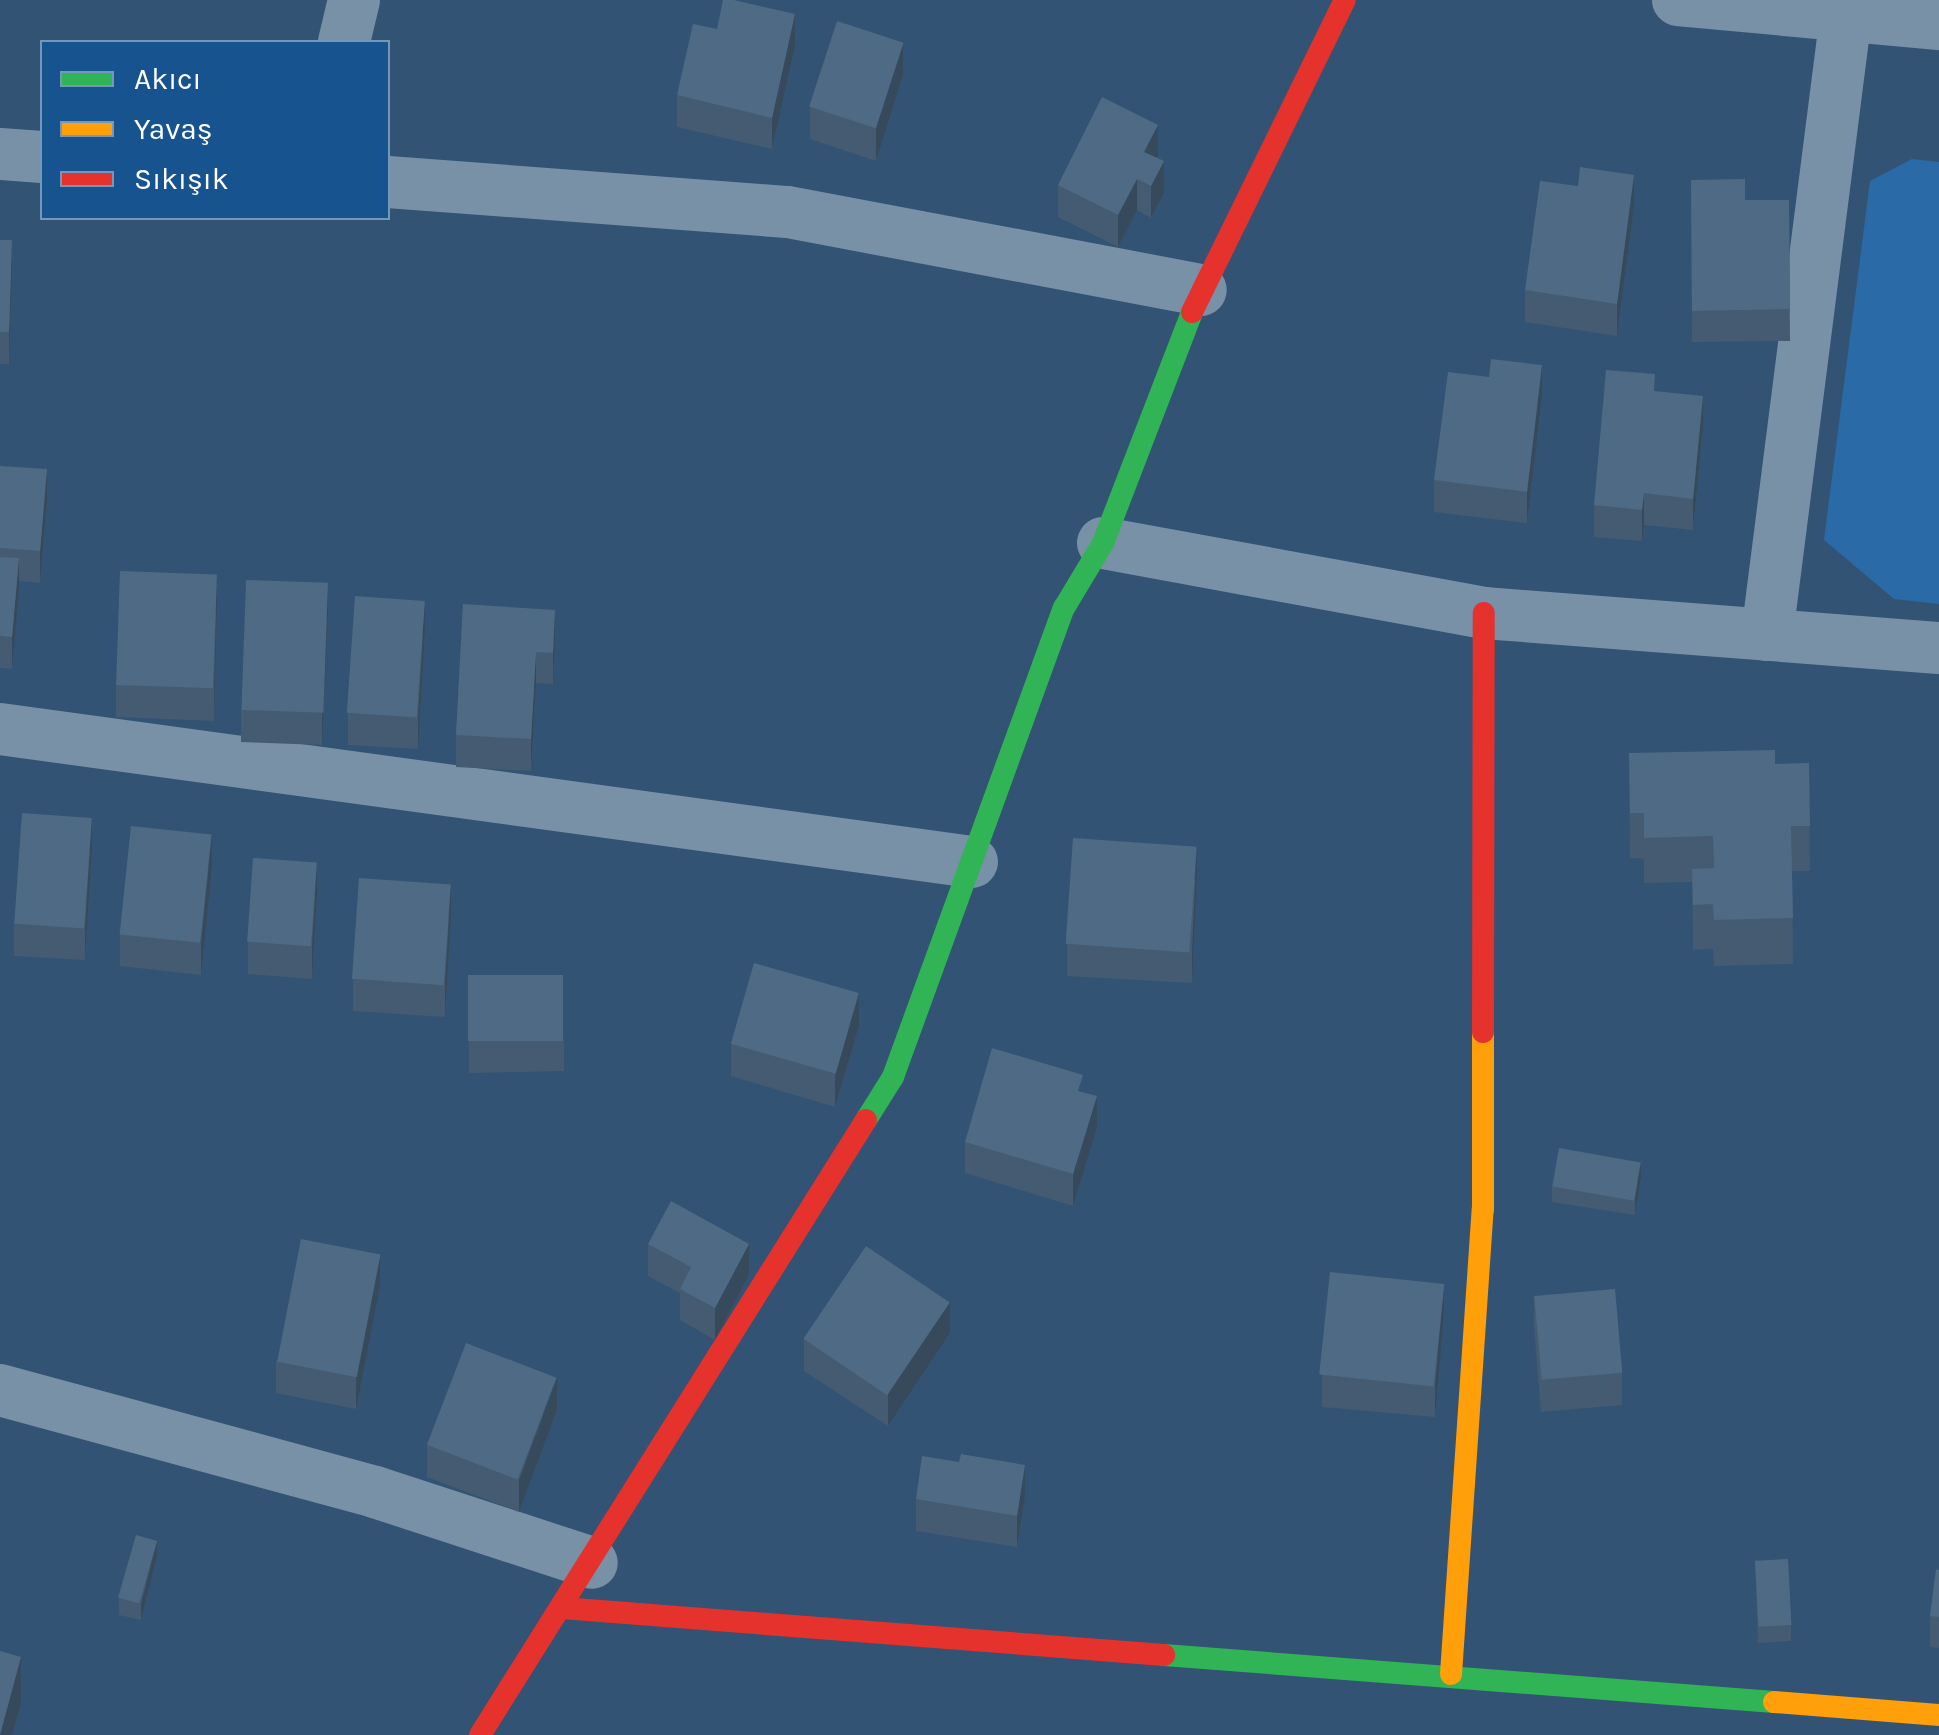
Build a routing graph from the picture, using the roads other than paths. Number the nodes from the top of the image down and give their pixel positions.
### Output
1 (354, 0) edge
2 (1345, 0) edge
3 (1678, 0) edge
4 (1846, 16) junction
5 (1939, 24) edge
6 (344, 40) edge
7 (0, 154) edge
8 (40, 157) edge
9 (390, 182) edge
10 (1201, 290) junction
11 (1102, 543) junction
12 (1484, 614) junction
13 (1768, 635) junction
14 (1939, 648) edge
15 (0, 729) edge
16 (972, 862) junction
17 (0, 1390) edge
18 (592, 1562) junction
19 (562, 1608) junction
20 (1451, 1674) junction
21 (1939, 1715) edge
22 (480, 1735) edge

1 - 6 street
2 - 10 street
3 - 4 street
4 - 5 street
4 - 13 street
7 - 8 street
9 - 10 street
10 - 11 street
11 - 12 street
11 - 16 street
12 - 13 street
12 - 20 street
13 - 14 street
15 - 16 street
16 - 18 street
17 - 18 street
18 - 19 street
19 - 20 street
19 - 22 street
20 - 21 street

